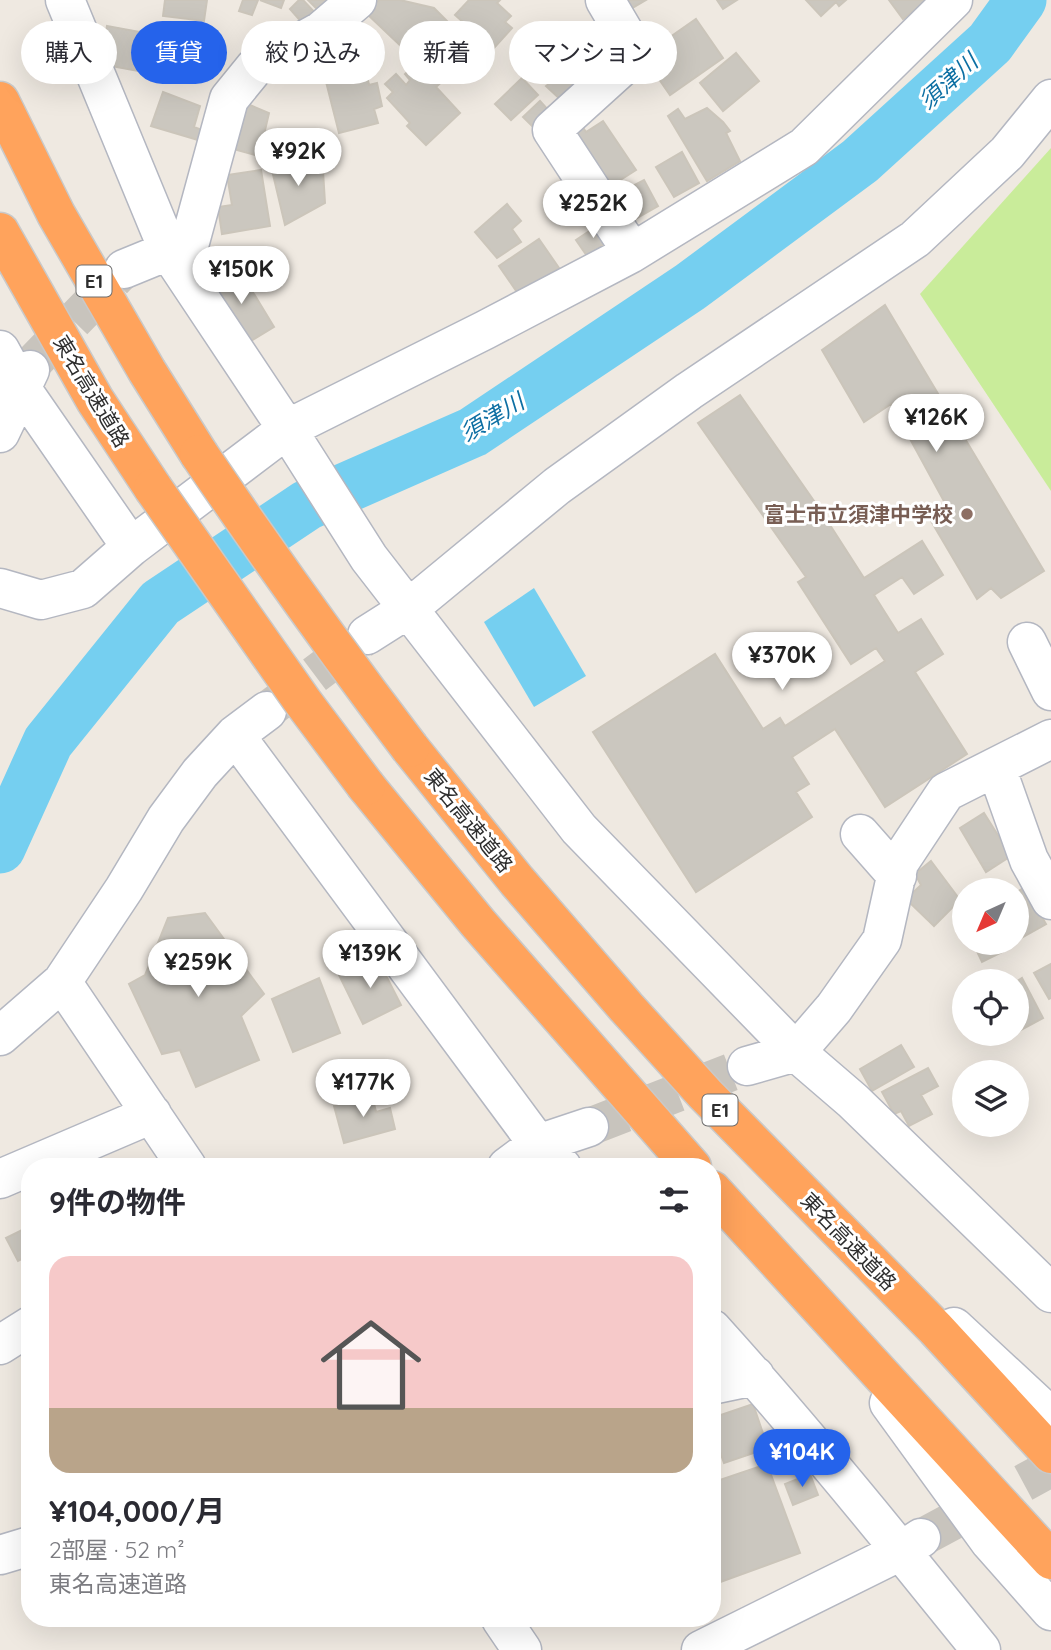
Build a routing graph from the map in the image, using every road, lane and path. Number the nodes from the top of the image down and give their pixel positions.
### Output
1 (65, 0) edge
2 (357, 0) edge
3 (606, 0) edge
4 (953, 0) edge
5 (1051, 99) edge
6 (0, 101) edge
7 (0, 232) edge
8 (169, 252) junction
9 (632, 252) junction
10 (124, 270) tunnel mouth
11 (18, 366) edge
12 (287, 429) junction
13 (0, 433) edge
14 (131, 547) junction
15 (0, 588) edge
16 (408, 609) junction
17 (367, 635) tunnel mouth
18 (1027, 642) dead end
19 (1051, 691) edge
20 (267, 711) tunnel mouth
21 (235, 735) junction
22 (1051, 739) edge
23 (996, 767) junction
24 (860, 834) dead end
25 (897, 876) junction
26 (1051, 900) edge
27 (62, 982) junction
28 (0, 1037) edge
29 (796, 1052) junction
30 (747, 1066) tunnel mouth
31 (705, 1094) junction
32 (152, 1114) junction
33 (589, 1128) tunnel mouth
34 (550, 1156) edge
35 (49, 1158) edge
36 (181, 1158) edge
37 (684, 1158) edge
38 (21, 1170) edge
39 (0, 1179) edge
40 (721, 1200) edge
41 (1051, 1293) edge
42 (825, 1315) junction
43 (21, 1332) edge
44 (721, 1339) edge
45 (0, 1345) edge
46 (755, 1376) junction
47 (721, 1383) edge
48 (1051, 1417) edge
49 (1051, 1454) edge
50 (912, 1544) junction
51 (21, 1549) edge
52 (0, 1555) edge
53 (1051, 1560) edge
54 (1051, 1611) edge
55 (506, 1627) edge
56 (522, 1650) edge
57 (701, 1650) edge
58 (981, 1650) edge

1 - 8 street
2 - 8 street
3 - 9 street
4 - 9 street
5 - 16 street
6 - 31 highway, 東名高速道路 / E1, bridge
7 - 37 highway, 東名高速道路, bridge
8 - 10 street
8 - 12 street
9 - 12 street
11 - 13 street
11 - 14 street
12 - 14 street
12 - 16 street
14 - 15 street
16 - 17 street
16 - 29 street
18 - 19 street
20 - 21 street
21 - 27 street
21 - 34 street
22 - 23 street
23 - 25 street
23 - 26 street
24 - 25 street
25 - 29 street
27 - 28 street
27 - 32 street
29 - 30 street
29 - 41 street
31 - 48 street
31 - 49 highway, 東名高速道路 / E1
32 - 35 street
32 - 36 street
33 - 34 street
38 - 39 street
40 - 42 highway
42 - 53 highway
42 - 54 street
43 - 45 street
44 - 46 street
46 - 47 street
46 - 50 street
50 - 57 street
50 - 58 street
51 - 52 street
55 - 56 street

